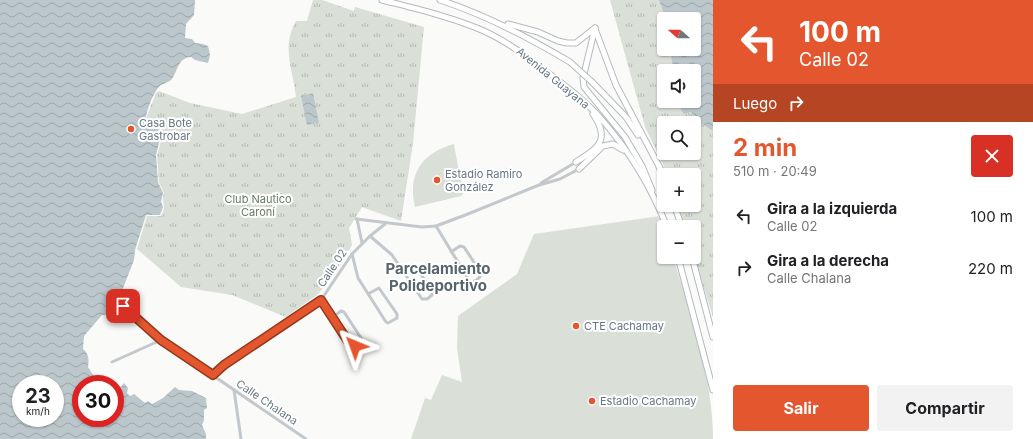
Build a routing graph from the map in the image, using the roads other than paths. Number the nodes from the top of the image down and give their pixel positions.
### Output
1 (382, 0) edge
2 (440, 0) edge
3 (497, 21) junction
4 (595, 28) junction
5 (588, 106) junction
6 (576, 162) joint
7 (634, 165) junction
8 (660, 168) edge
9 (660, 168) edge
10 (579, 169) joint
11 (539, 185) junction
12 (657, 201) edge
13 (657, 203) edge
14 (386, 223) junction
15 (436, 226) junction
16 (370, 236) junction
17 (362, 243) junction
18 (451, 252) junction
19 (352, 254) junction
20 (680, 264) edge
21 (694, 264) edge
22 (403, 270) junction
23 (368, 294) junction
24 (321, 300) junction
25 (123, 306) dead end
26 (333, 317) junction
27 (713, 337) edge
28 (161, 340) junction
29 (112, 362) dead end
30 (213, 375) junction
31 (234, 390) junction
32 (713, 390) edge
33 (241, 439) edge
34 (306, 439) edge

1 - 5 main road, Avenida Guayana
2 - 3 main road, Avenida Guayana
3 - 4 main road
3 - 8 main road, Avenida Guayana, bridge
4 - 9 main road
4 - 12 main road
5 - 6 main road
5 - 7 main road, Avenida Guayana
6 - 11 street
7 - 10 main road
7 - 13 main road, Avenida Guayana
10 - 11 street
11 - 15 street
14 - 15 street
14 - 16 street, Calle 02
14 - 17 street
15 - 18 street
16 - 17 street, Calle 02
16 - 22 street
17 - 19 street, Calle 02
18 - 18 street
19 - 23 street
19 - 24 street, Calle 02
20 - 32 main road
21 - 27 main road
22 - 22 street
23 - 23 street
24 - 26 street
24 - 30 street, Calle 02
25 - 28 street, Calle Chalana
26 - 26 street
28 - 29 street
28 - 30 street, Calle Chalana
30 - 31 street, Calle Chalana
31 - 33 street
31 - 34 street, Calle Chalana

